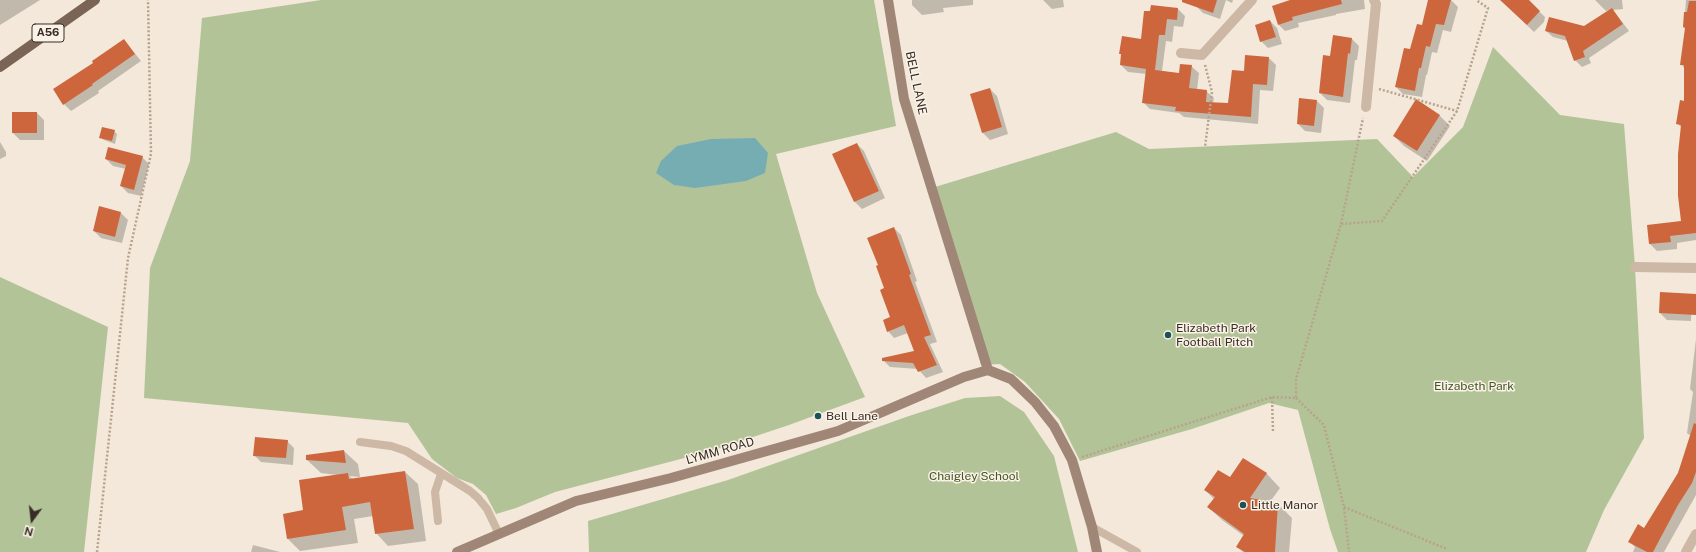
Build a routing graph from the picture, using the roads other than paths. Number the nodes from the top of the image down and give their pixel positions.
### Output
1 (95, 0) edge
2 (888, 0) edge
3 (1252, 0) edge
4 (1374, 0) edge
5 (1181, 53) dead end
6 (0, 67) edge
7 (1366, 107) road end
8 (1635, 267) dead end
9 (1696, 268) edge
10 (988, 370) junction
11 (360, 442) dead end
12 (441, 474) junction
13 (438, 521) dead end
14 (1092, 527) junction
15 (499, 534) junction
16 (1696, 534) edge
17 (456, 552) edge
18 (1097, 552) edge
19 (1137, 552) edge
20 (1686, 552) edge

1 - 6 main road, A56
2 - 10 main road, BELL LANE
3 - 5 street
4 - 7 street
8 - 9 street
10 - 14 main road
10 - 15 main road, LYMM ROAD
11 - 12 lane
12 - 13 lane
12 - 15 lane
14 - 18 main road
14 - 19 lane
15 - 17 main road, LYMM ROAD
16 - 20 street

